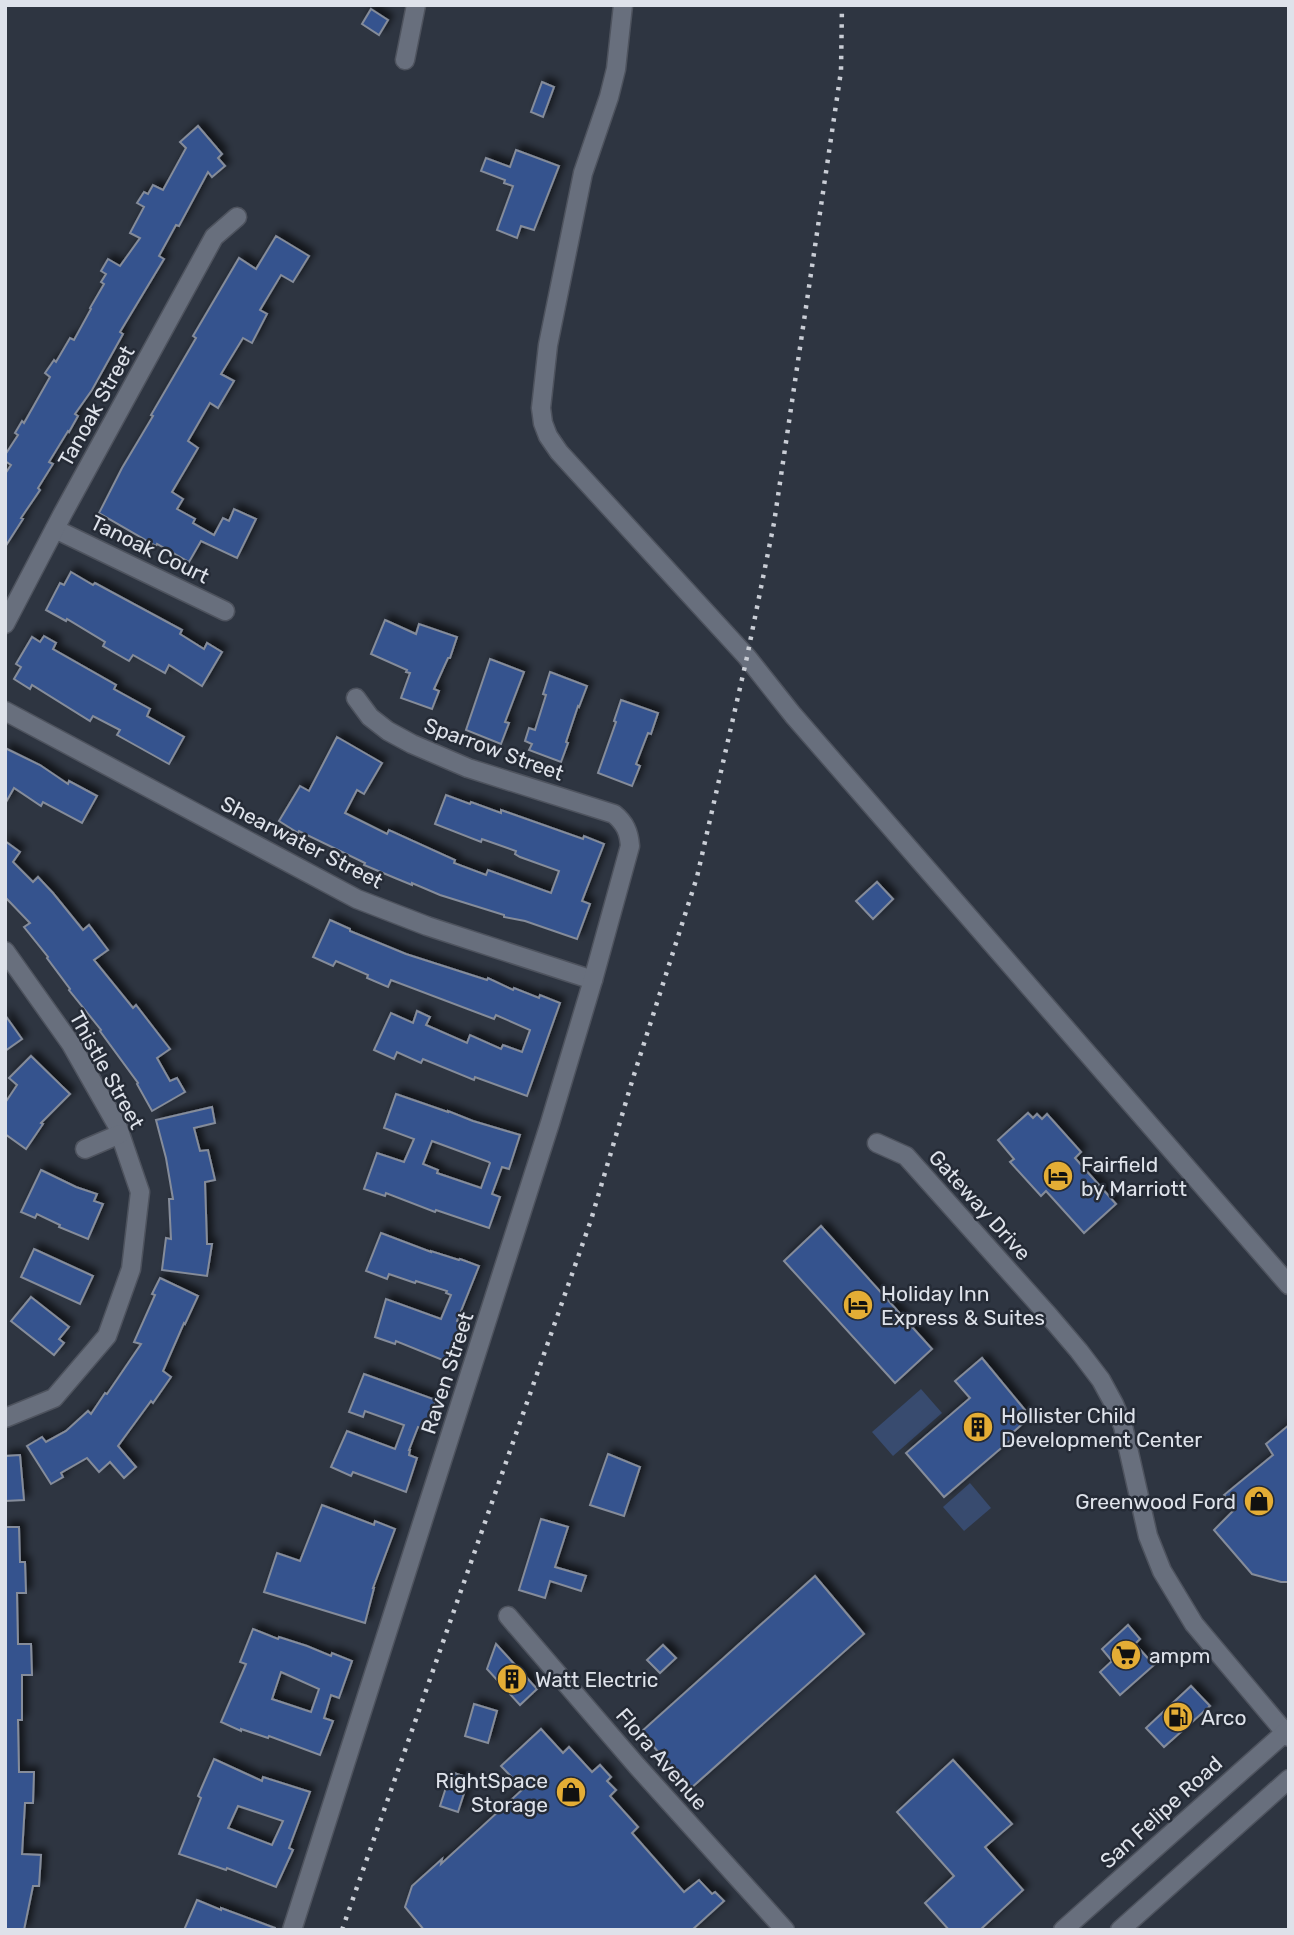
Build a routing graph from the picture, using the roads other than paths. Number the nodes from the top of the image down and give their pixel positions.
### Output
1 (416, 5) edge
2 (622, 5) edge
3 (405, 60) dead end
4 (237, 217) dead end
5 (55, 529) junction
6 (225, 611) dead end
7 (5, 624) edge
8 (356, 698) dead end
9 (5, 710) edge
10 (625, 826) joint
11 (5, 951) edge
12 (593, 980) junction
13 (120, 1134) junction
14 (877, 1143) dead end
15 (85, 1149) dead end
16 (1289, 1285) edge
17 (5, 1418) edge
18 (508, 1616) dead end
19 (1287, 1733) edge
20 (1289, 1779) edge
21 (292, 1930) edge
22 (785, 1930) edge
23 (1063, 1930) edge
24 (1120, 1930) edge

1 - 3 street
2 - 16 street
4 - 5 street, Tanoak Street
5 - 6 street, Tanoak Court
5 - 7 street, Tanoak Street
8 - 10 street, Sparrow Street
9 - 12 street, Shearwater Street
10 - 12 street, Raven Street
11 - 13 street, Thistle Street
12 - 21 street, Raven Street
13 - 15 street
13 - 17 street, Thistle Street
14 - 19 street, Gateway Drive
18 - 22 street, Flora Avenue
19 - 23 street, San Felipe Road
20 - 24 street

